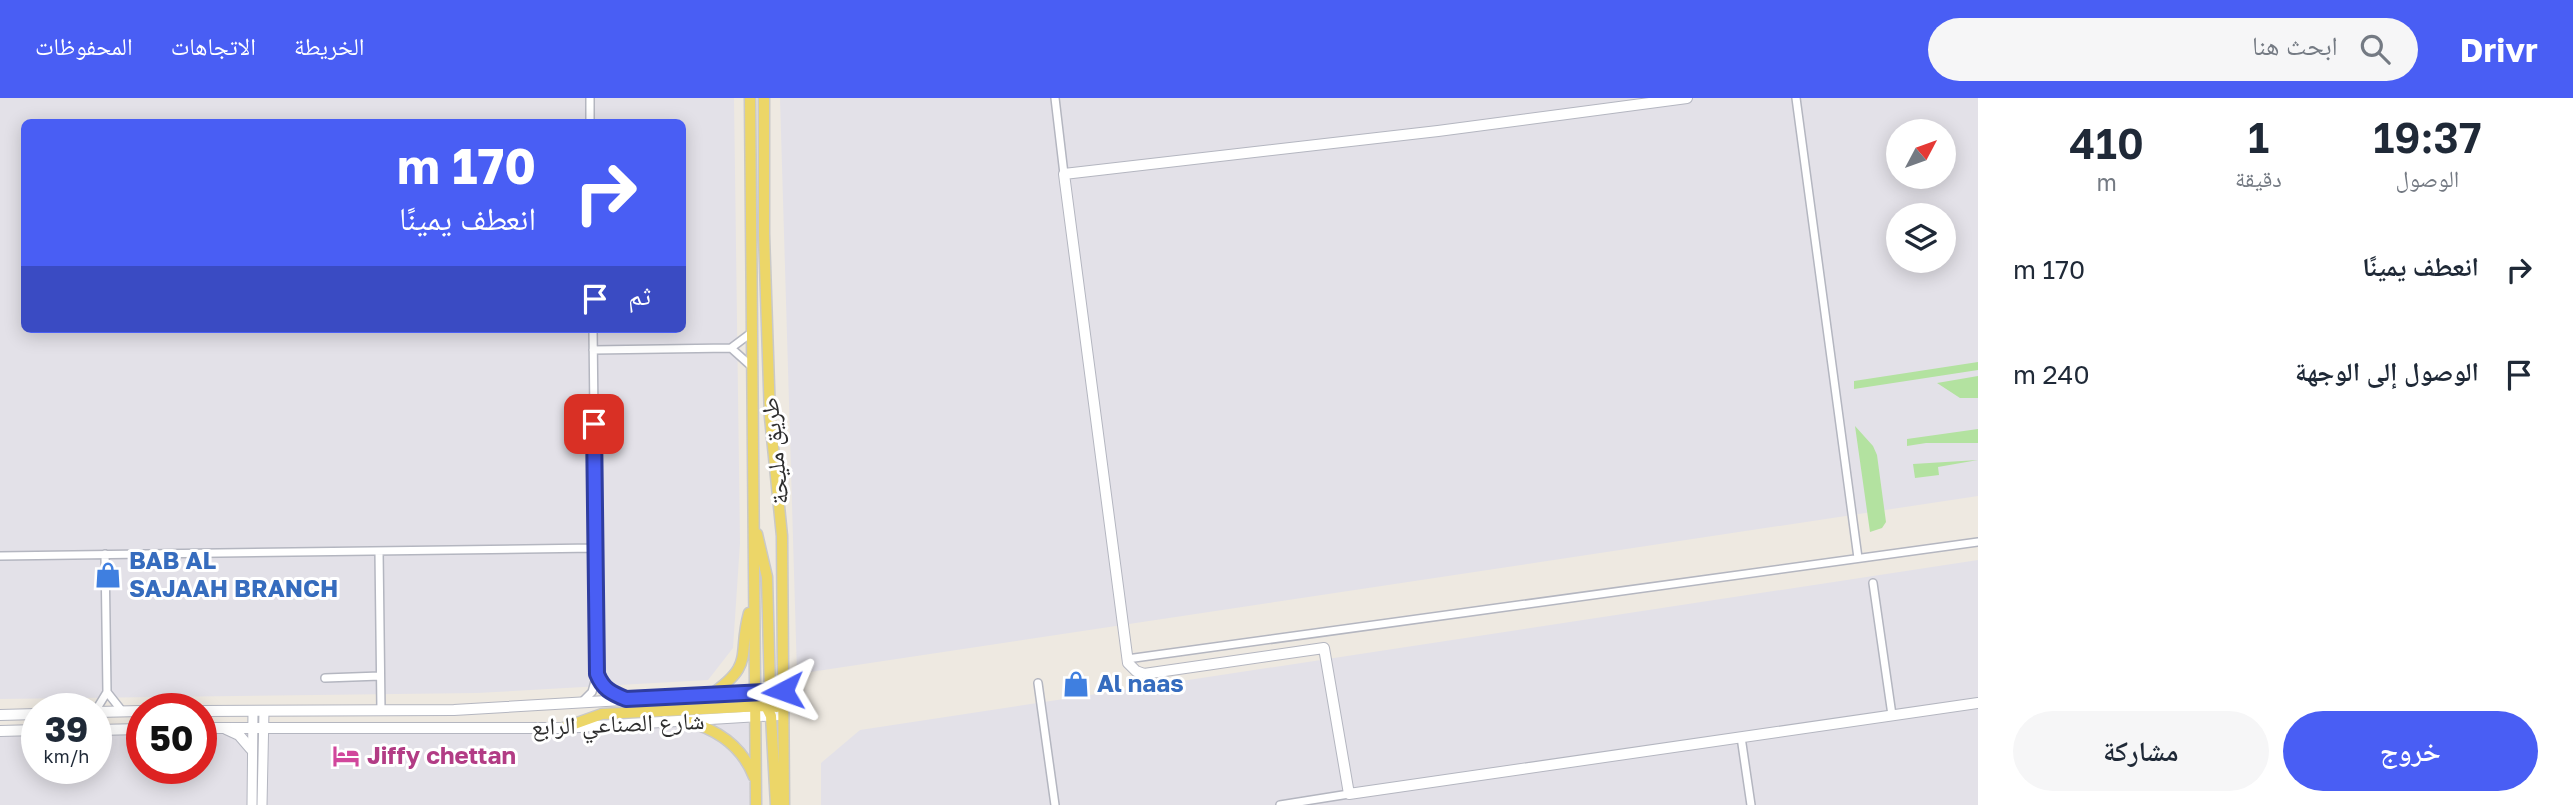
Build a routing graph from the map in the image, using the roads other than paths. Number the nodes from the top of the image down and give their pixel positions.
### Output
1 (590, 98) edge
2 (750, 98) edge
3 (764, 98) edge
4 (1055, 98) edge
5 (1688, 98) edge
6 (1796, 98) edge
7 (590, 119) edge
8 (1063, 174) junction
9 (751, 332) junction
10 (593, 333) edge
11 (731, 348) junction
12 (593, 350) junction
13 (752, 368) junction
14 (754, 526) junction
15 (1978, 541) edge
16 (596, 548) junction
17 (379, 551) junction
18 (104, 554) junction
19 (0, 556) edge
20 (1858, 558) junction
21 (1873, 583) dead end
22 (754, 604) junction
23 (1127, 659) junction
24 (597, 674) junction
25 (380, 677) junction
26 (325, 678) dead end
27 (1038, 683) dead end
28 (107, 692) joint
29 (756, 693) junction
30 (709, 696) junction
31 (626, 699) junction
32 (583, 701) junction
33 (1978, 703) edge
34 (771, 705) junction
35 (112, 711) edge
36 (122, 711) junction
37 (126, 711) edge
38 (217, 711) edge
39 (259, 711) junction
40 (380, 711) junction
41 (21, 714) edge
42 (0, 715) edge
43 (1892, 715) junction
44 (690, 722) junction
45 (217, 728) edge
46 (223, 728) junction
47 (258, 728) junction
48 (564, 728) junction
49 (21, 730) edge
50 (0, 731) edge
51 (1741, 737) junction
52 (251, 749) junction
53 (756, 782) junction
54 (1349, 794) junction
55 (252, 805) edge
56 (262, 805) edge
57 (756, 805) edge
58 (776, 805) edge
59 (784, 805) edge
60 (1055, 805) edge
61 (1284, 805) edge
62 (1751, 805) edge

1 - 7 street
2 - 9 main road, طريق مليحة
3 - 34 main road, طريق مليحة
4 - 8 street
5 - 8 main road
6 - 20 street
8 - 23 main road
9 - 11 street
9 - 13 main road, طريق مليحة
10 - 12 street
11 - 12 street
11 - 13 street
12 - 16 street
13 - 14 main road, طريق مليحة
14 - 22 main road, طريق مليحة
14 - 34 main road
15 - 20 street
16 - 17 street
16 - 24 street
17 - 18 street
17 - 25 street
18 - 19 street
18 - 28 street
20 - 23 street
21 - 43 street
22 - 29 main road, طريق مليحة
22 - 30 main road
23 - 54 main road
24 - 31 street
24 - 32 street
25 - 26 street
25 - 40 street
27 - 60 street
28 - 36 street
29 - 30 main road, شارع الصناعي الرابع
29 - 34 main road, طريق مليحة
30 - 31 main road, شارع الصناعي الرابع
31 - 32 main road, شارع الصناعي الرابع
32 - 40 main road, شارع الصناعي الرابع
33 - 43 main road
34 - 44 main road, شارع الصناعي الرابع
34 - 48 main road
34 - 53 main road, طريق مليحة
34 - 58 main road
34 - 59 main road, طريق مليحة
35 - 36 main road
36 - 37 main road
38 - 39 main road, شارع الصناعي الرابع
39 - 40 main road, شارع الصناعي الرابع
39 - 47 street
41 - 42 main road
43 - 51 main road
44 - 48 main road, شارع الصناعي الرابع
44 - 53 main road
45 - 46 main road, شارع الصناعي الرابع
46 - 47 main road, شارع الصناعي الرابع
46 - 52 main road
47 - 48 main road, شارع الصناعي الرابع
47 - 52 street
47 - 56 street
49 - 50 main road
51 - 54 main road
51 - 62 street
52 - 55 street
53 - 57 main road, طريق مليحة
54 - 61 street

